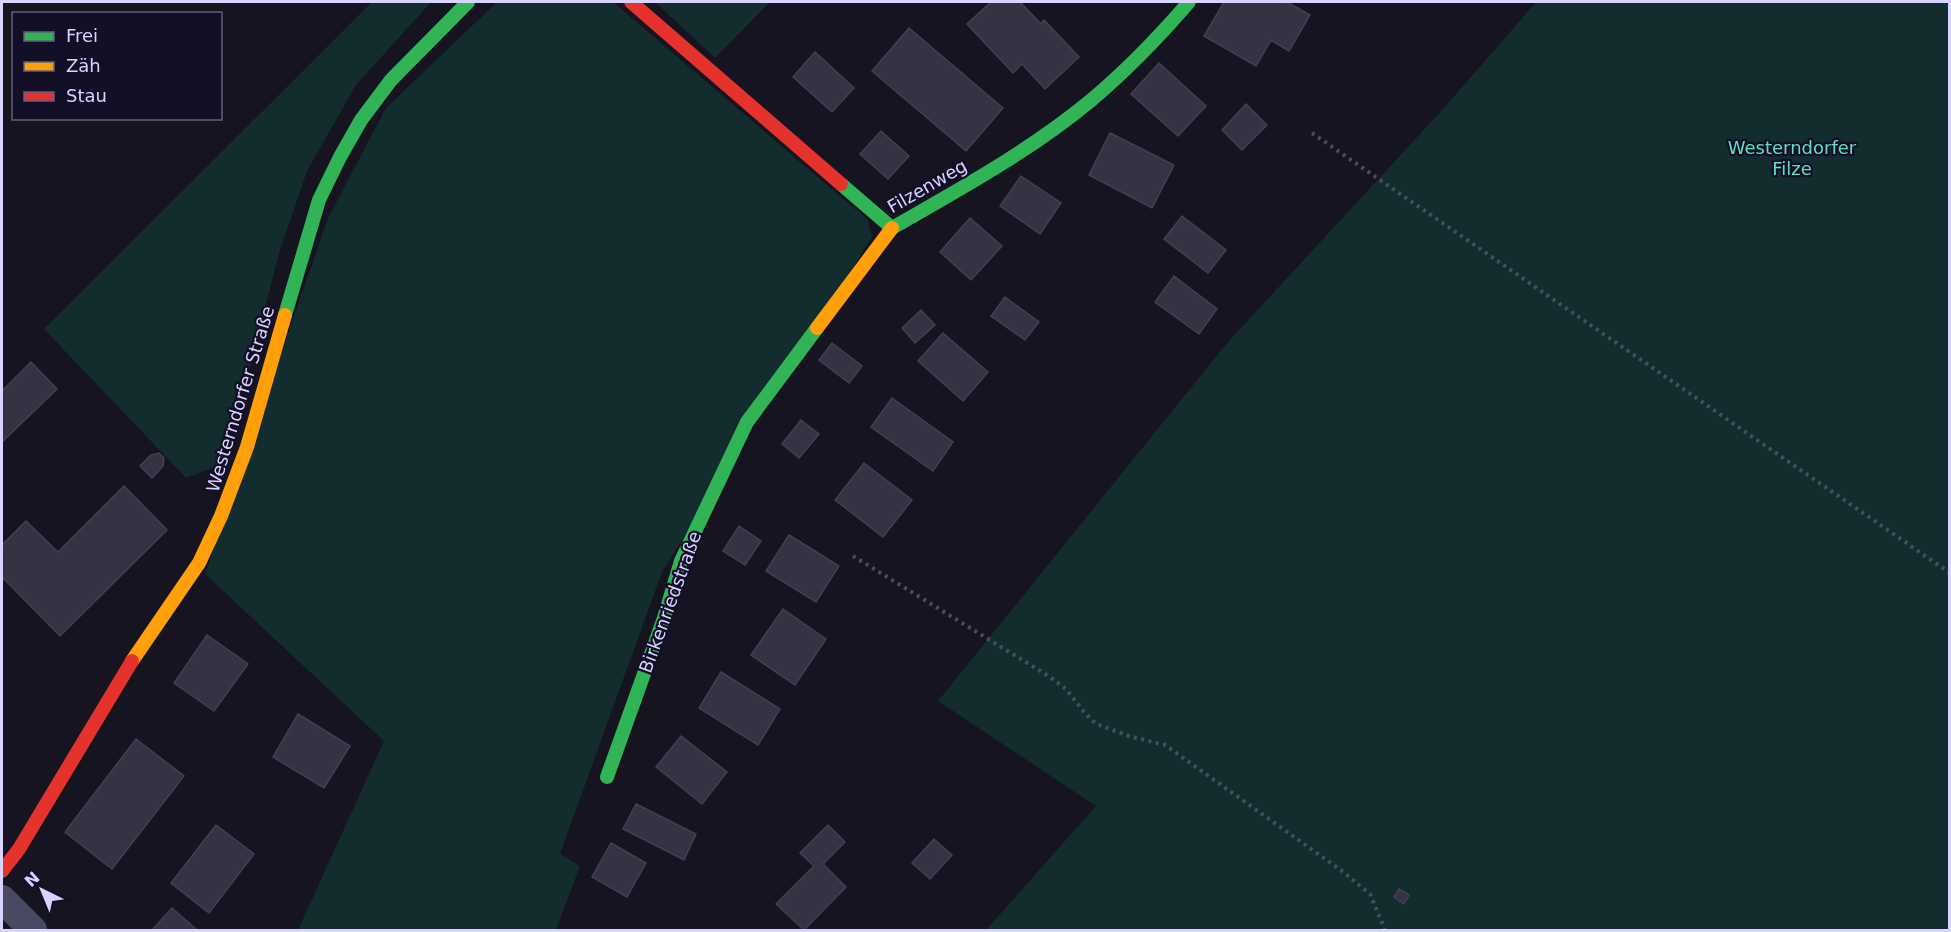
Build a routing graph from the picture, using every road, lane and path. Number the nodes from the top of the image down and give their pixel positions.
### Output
1 (468, 2) edge
2 (631, 2) edge
3 (1189, 2) edge
4 (1311, 133) dead end
5 (892, 228) junction
6 (854, 556) dead end
7 (1950, 573) edge
8 (607, 777) dead end
9 (2, 871) edge
10 (2, 899) edge
11 (33, 930) edge
12 (1385, 930) edge

1 - 9 street, Westerndorfer Straße
2 - 5 street, Filzenweg
3 - 5 street, Filzenweg
4 - 7 path
5 - 8 street, Birkenriedstraße
6 - 12 path
10 - 11 street

